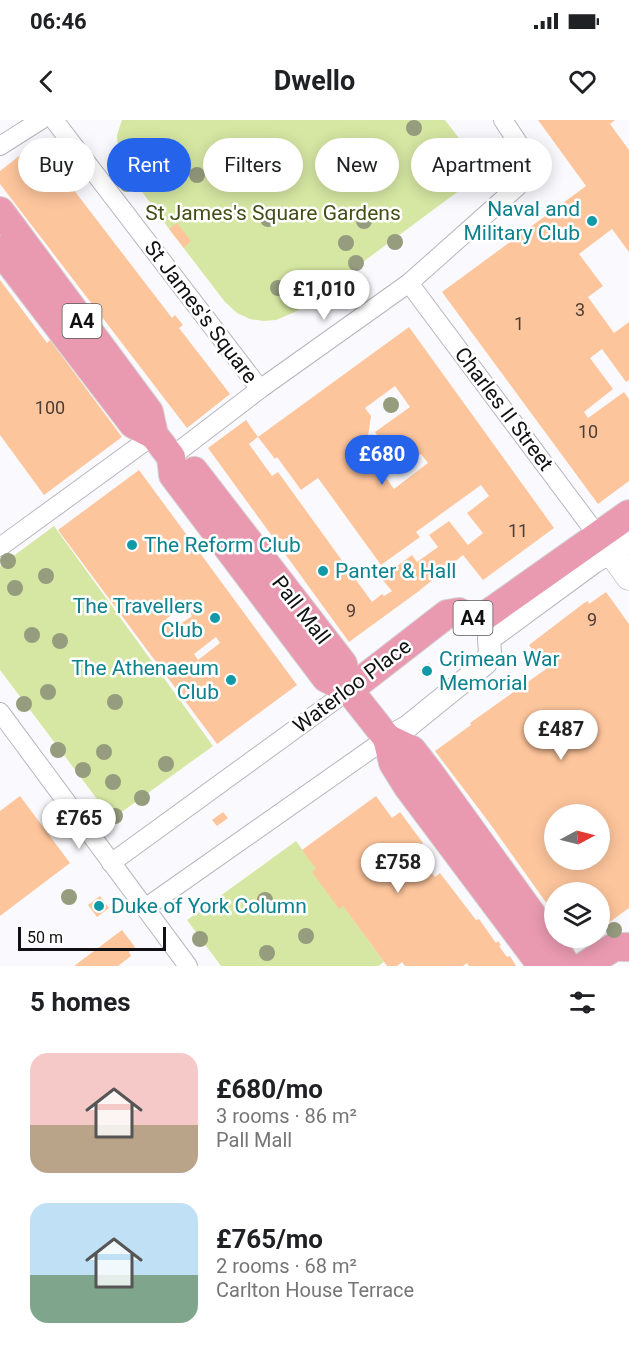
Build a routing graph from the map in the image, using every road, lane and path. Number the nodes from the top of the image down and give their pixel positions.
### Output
1 (41, 120) edge
2 (54, 120) edge
3 (503, 120) edge
4 (0, 146) edge
5 (0, 211) edge
6 (0, 250) edge
7 (410, 283) junction
8 (260, 389) junction
9 (154, 435) junction
10 (171, 457) junction
11 (629, 514) edge
12 (613, 542) edge
13 (0, 547) edge
14 (629, 577) edge
15 (482, 629) junction
16 (349, 690) junction
17 (0, 712) edge
18 (387, 738) junction
19 (111, 863) junction
20 (144, 908) junction
21 (629, 947) edge
22 (629, 956) edge
23 (188, 966) edge
24 (542, 966) edge
25 (567, 966) edge
26 (584, 966) edge
27 (623, 966) edge

1 - 4 street
2 - 8 street, St James's Square
3 - 7 street, St James's Square
5 - 9 main road, Pall Mall / A4
6 - 9 main road, Pall Mall / A4
7 - 8 street, St James's Square
7 - 12 street, Charles II Street
8 - 10 street, St James's Square
9 - 10 main road, Pall Mall / A4
9 - 13 street
10 - 16 main road, Pall Mall / A4
11 - 12 main road, A4
12 - 14 main road, Charles II Street
12 - 15 main road, A4
15 - 16 main road, Waterloo Place / A4
15 - 18 street
16 - 18 main road, Pall Mall / A4
16 - 19 street, Waterloo Place
17 - 19 street
18 - 20 street
18 - 24 main road, Pall Mall / A4
18 - 25 main road, Pall Mall / A4
19 - 20 street
20 - 23 street
21 - 26 main road
22 - 27 main road

